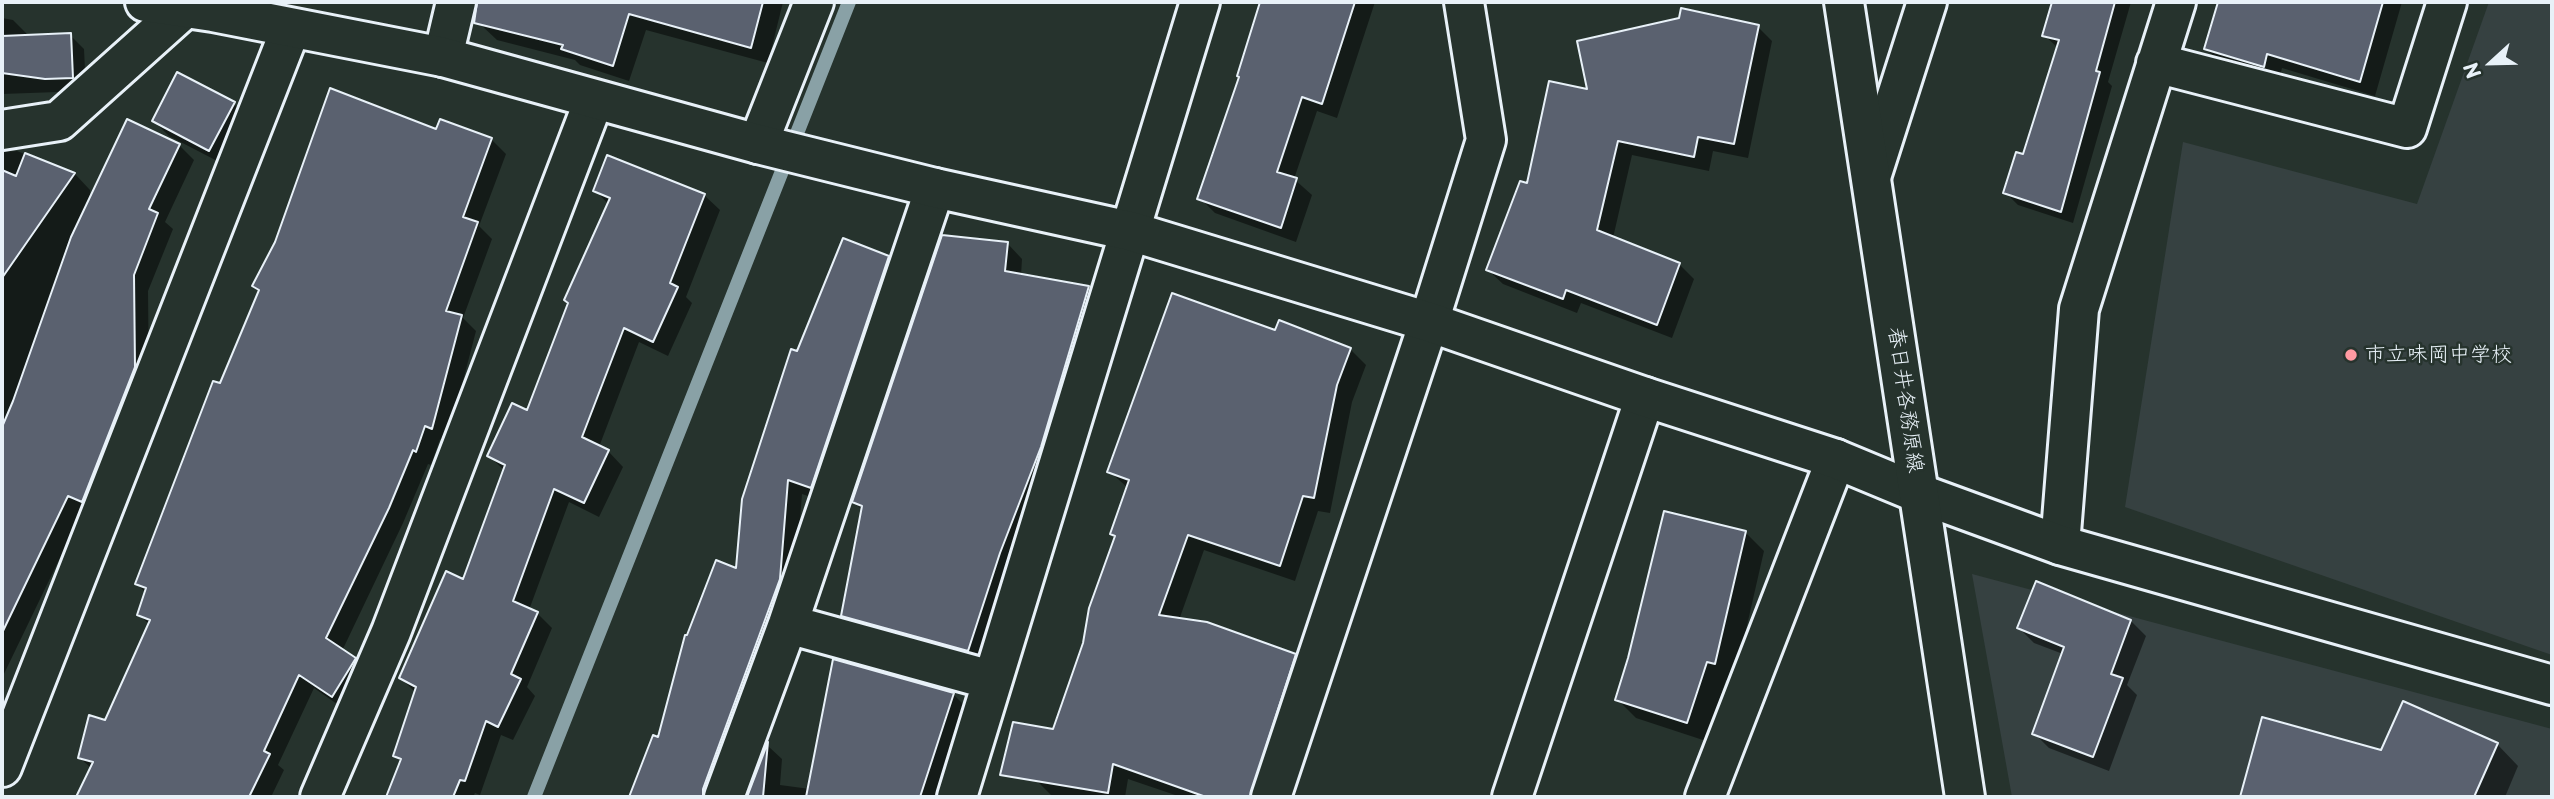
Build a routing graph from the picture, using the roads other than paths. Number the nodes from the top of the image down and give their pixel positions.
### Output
1 (145, 2) edge
2 (456, 2) edge
3 (814, 2) edge
4 (1200, 2) edge
5 (1464, 2) edge
6 (1844, 2) edge
7 (1927, 2) edge
8 (2176, 2) edge
9 (2447, 2) edge
10 (204, 7) edge
11 (291, 28) junction
12 (443, 57) junction
13 (2156, 63) junction
14 (594, 100) junction
15 (2, 130) edge
16 (758, 144) junction
17 (1872, 174) junction
18 (935, 188) junction
19 (1130, 231) junction
20 (1429, 322) junction
21 (1645, 397) junction
22 (1836, 459) junction
23 (1918, 493) junction
24 (2060, 545) junction
25 (788, 624) junction
26 (991, 680) junction
27 (2552, 685) edge
28 (2, 767) edge
29 (320, 797) edge
30 (724, 797) edge
31 (957, 797) edge
32 (1271, 797) edge
33 (1512, 797) edge
34 (1705, 797) edge
35 (1965, 797) edge

1 - 10 street
2 - 12 street
3 - 16 street
4 - 19 street
5 - 20 street
6 - 17 street, 春日井各務原線
7 - 17 street
8 - 13 street
9 - 13 street
10 - 11 street
10 - 15 street
11 - 12 street
11 - 28 street
12 - 14 street
13 - 24 street
14 - 16 street
14 - 29 street
16 - 18 street
17 - 23 street, 春日井各務原線
18 - 19 street
18 - 25 street
19 - 20 street
19 - 26 street
20 - 21 street
20 - 32 street
21 - 22 street
21 - 33 street
22 - 23 street
22 - 34 street
23 - 24 street
23 - 35 street, 春日井各務原線
24 - 27 street
25 - 26 street
25 - 30 street
26 - 31 street

